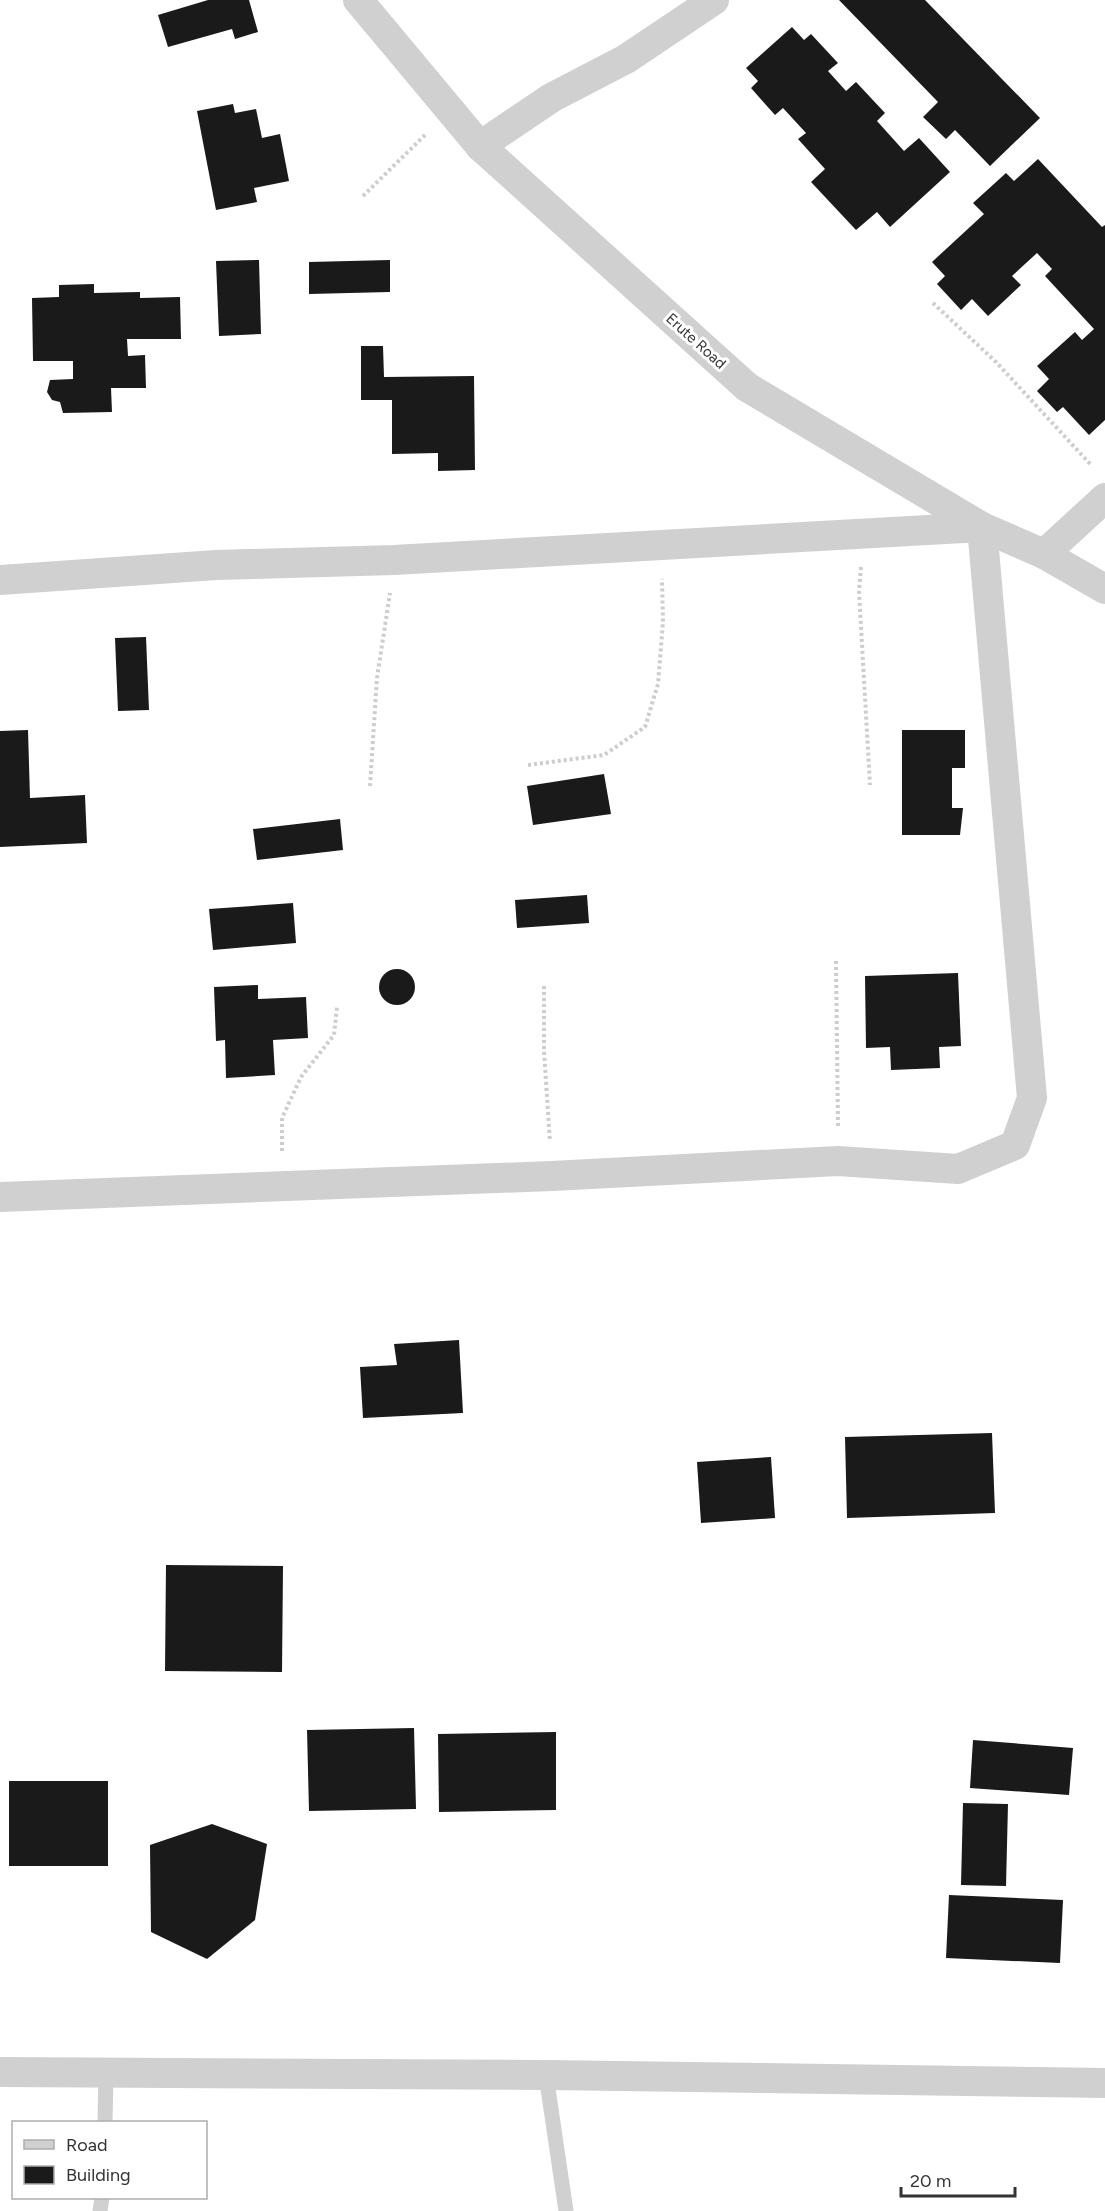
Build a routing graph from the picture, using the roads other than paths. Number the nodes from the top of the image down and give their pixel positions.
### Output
1 (358, 0) edge
2 (714, 0) edge
3 (480, 146) junction
4 (1101, 485) edge
5 (982, 527) junction
6 (1044, 554) junction
7 (0, 580) edge
8 (1105, 589) edge
9 (0, 1197) edge
10 (0, 2072) edge
11 (106, 2073) junction
12 (546, 2075) junction
13 (1105, 2083) edge
14 (105, 2121) edge
15 (566, 2211) edge

1 - 3 street, Erute Road
2 - 3 street
3 - 5 street, Erute Road
4 - 6 street
5 - 6 street, Erute Road
5 - 7 street
5 - 9 street
6 - 8 street, Erute Road
10 - 11 street
11 - 12 street
11 - 14 lane
12 - 13 street
12 - 15 lane

